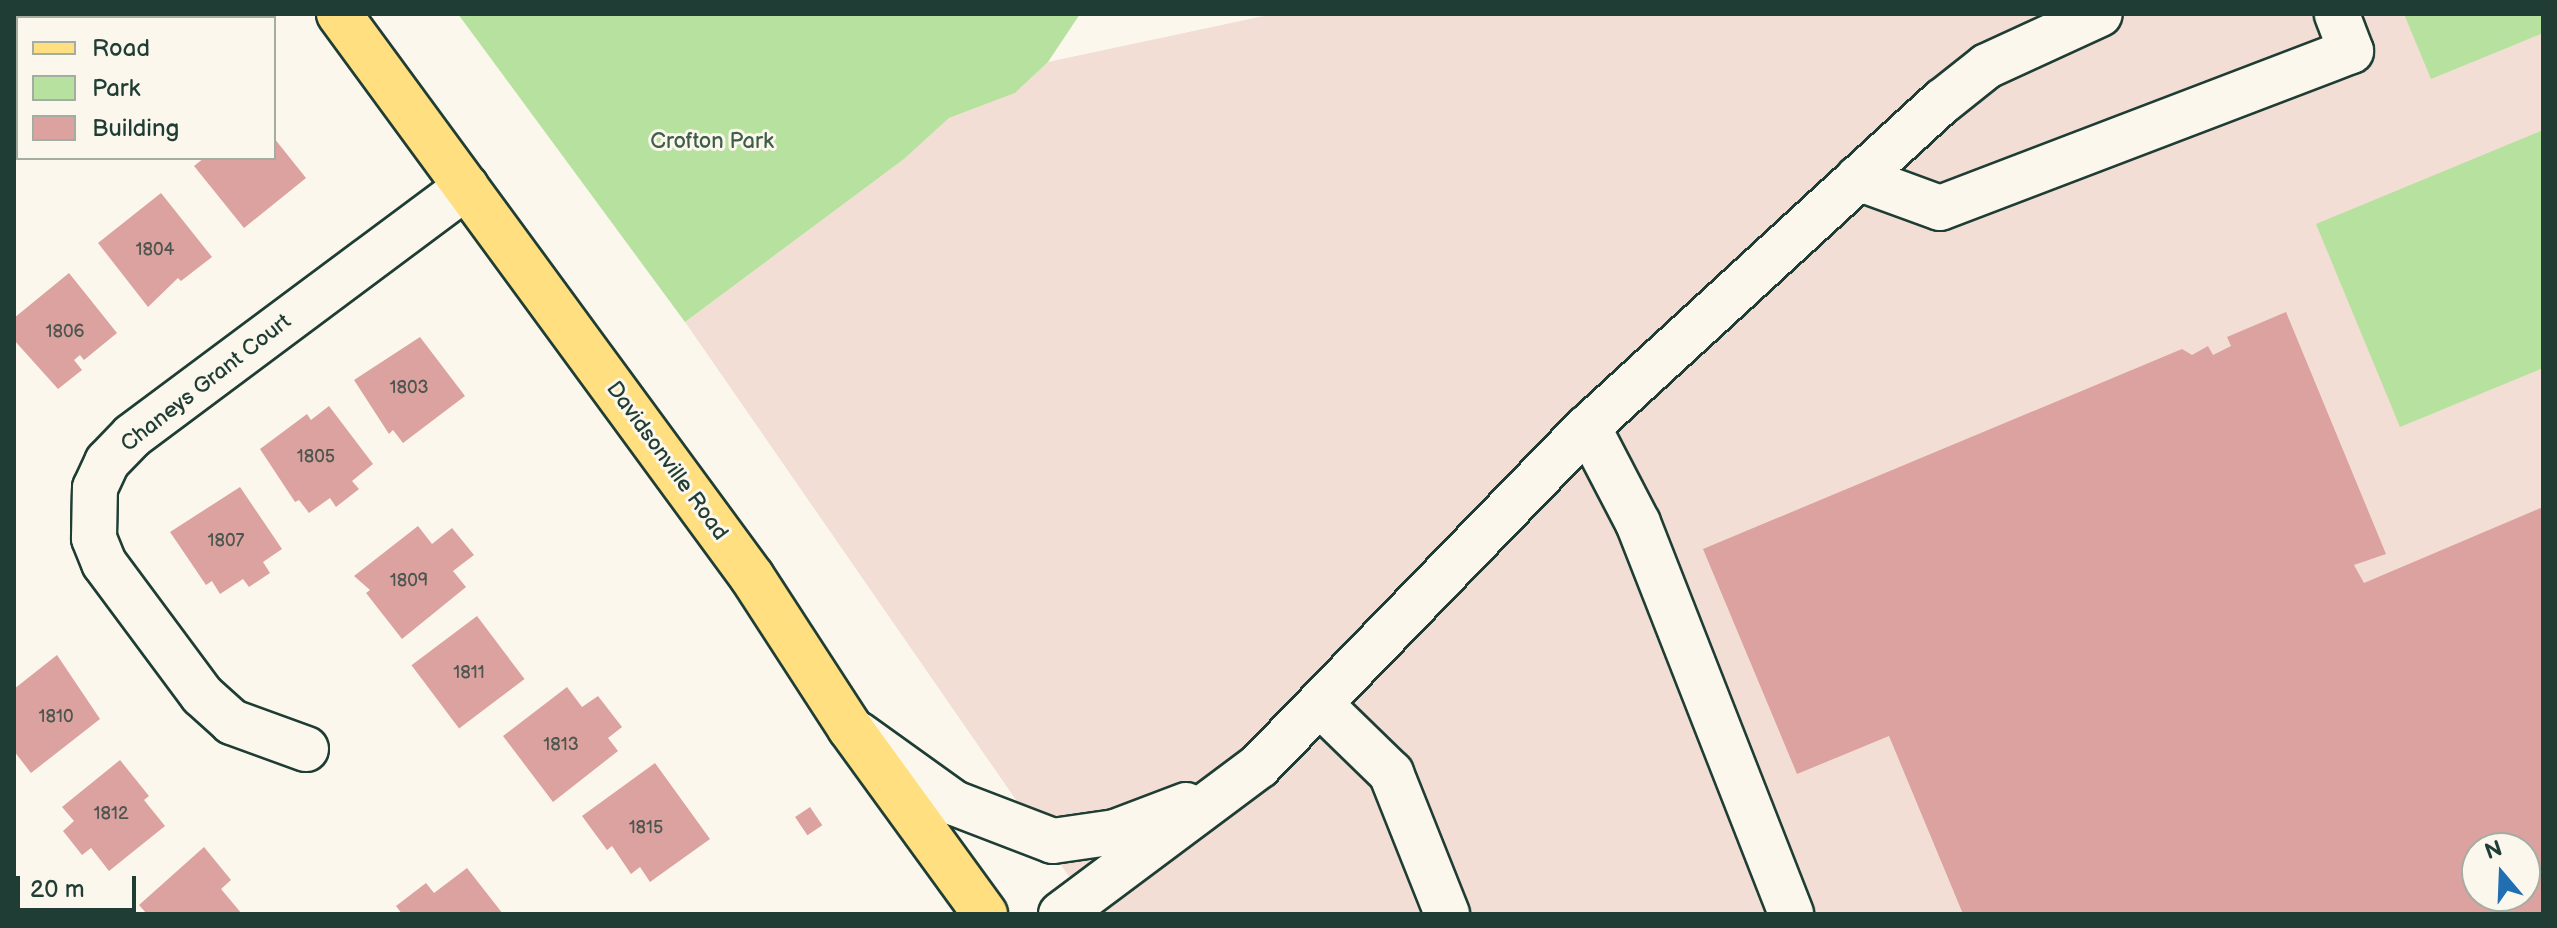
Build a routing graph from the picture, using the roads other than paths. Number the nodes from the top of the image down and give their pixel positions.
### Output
1 (339, 14) edge
2 (2100, 14) edge
3 (2337, 14) edge
4 (1858, 178) junction
5 (466, 187) junction
6 (1588, 427) junction
7 (1321, 705) junction
8 (850, 728) junction
9 (306, 749) dead end
10 (1230, 789) junction
11 (985, 914) edge
12 (1061, 914) edge
13 (1447, 914) edge
14 (1791, 914) edge

1 - 5 main road, Davidsonville Road
2 - 4 street
3 - 4 street
4 - 6 street
5 - 8 main road, Davidsonville Road
5 - 9 street, Chaneys Grant Court
6 - 7 street
6 - 14 street
7 - 10 street
7 - 13 street
8 - 10 street
8 - 11 main road, Davidsonville Road
10 - 12 street

